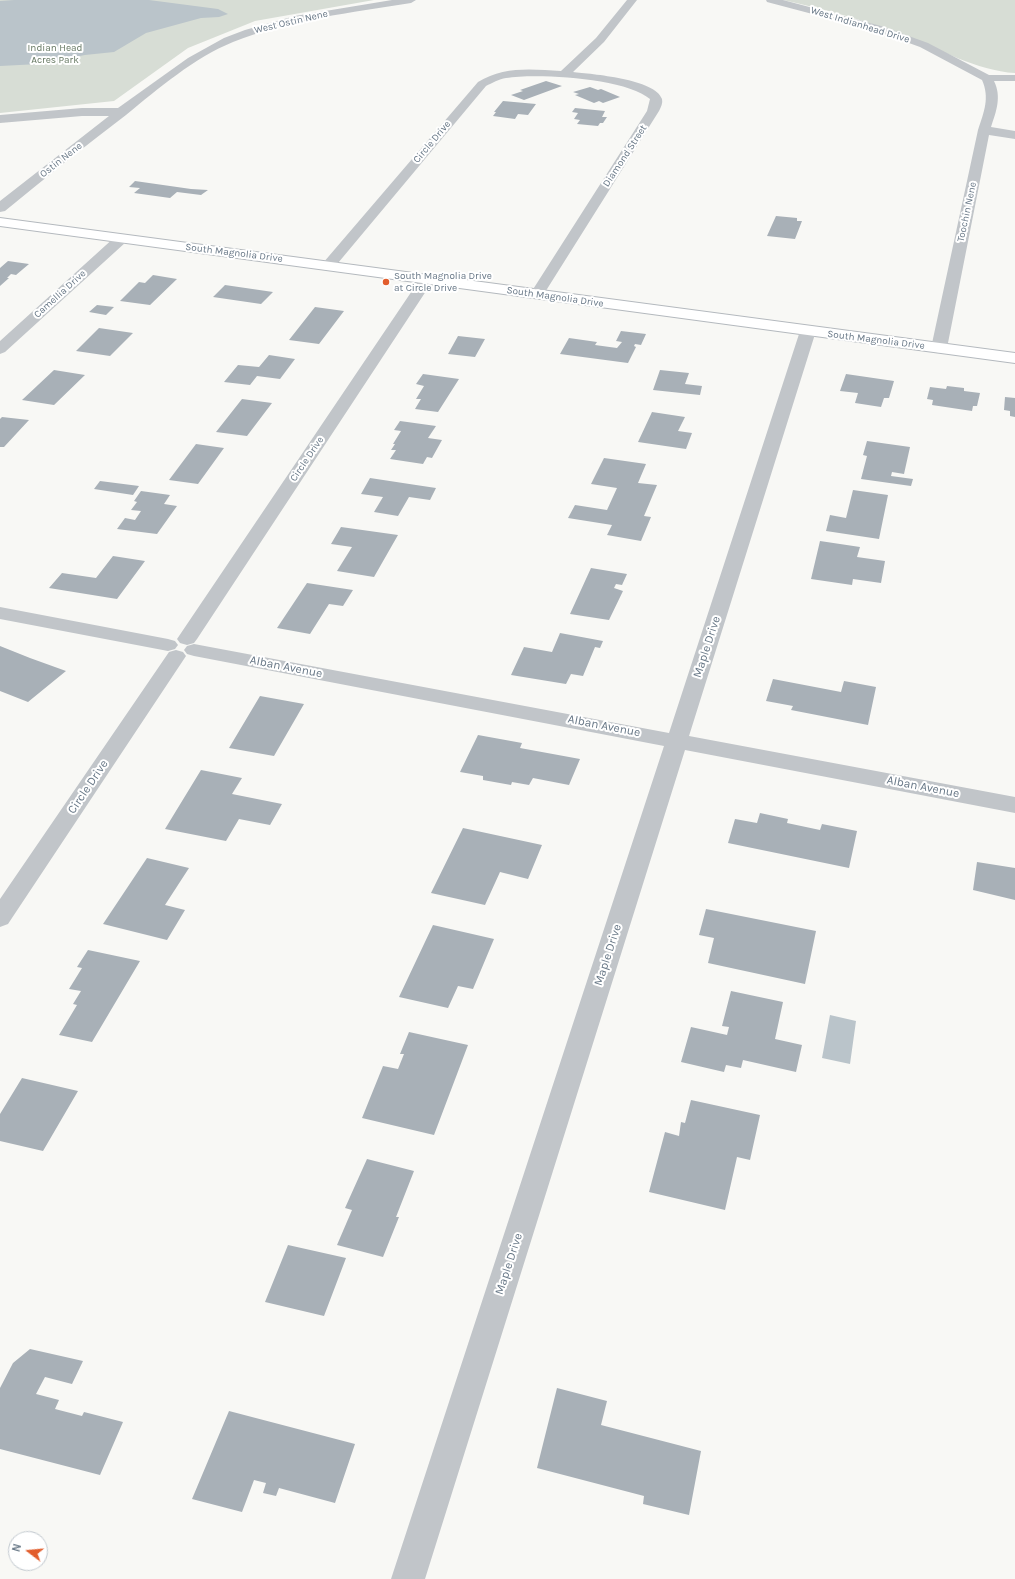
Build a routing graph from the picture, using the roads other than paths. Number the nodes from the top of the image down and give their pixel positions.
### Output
1 (411, 0) edge
2 (632, 0) edge
3 (770, 0) edge
4 (564, 74) junction
5 (987, 78) junction
6 (1015, 78) edge
7 (122, 112) junction
8 (0, 119) edge
9 (984, 130) junction
10 (1015, 135) edge
11 (0, 208) edge
12 (0, 222) edge
13 (121, 238) junction
14 (328, 266) junction
15 (427, 279) junction
16 (536, 294) junction
17 (808, 331) junction
18 (939, 348) junction
19 (0, 349) edge
20 (1015, 358) edge
21 (0, 614) edge
22 (181, 647) junction
23 (677, 740) junction
24 (1015, 805) edge
25 (0, 918) edge
26 (408, 1579) edge

1 - 7 street, West Ostin Nene
2 - 4 street
3 - 5 street, West Indianhead Drive
4 - 14 street, Circle Drive
4 - 16 street, Diamond Street
5 - 6 street, West Indianhead Drive
5 - 9 street, Toochin Nene
7 - 8 street
7 - 11 street, Ostin Nene
9 - 10 street
9 - 18 street, Toochin Nene
12 - 13 main road, South Magnolia Drive
13 - 14 main road, South Magnolia Drive
13 - 19 street, Camellia Drive
14 - 15 main road, South Magnolia Drive
15 - 16 main road, South Magnolia Drive
15 - 22 street, Circle Drive
16 - 17 main road, South Magnolia Drive
17 - 18 main road, South Magnolia Drive
17 - 23 street, Maple Drive
18 - 20 main road, South Magnolia Drive
21 - 22 street, Alban Avenue
22 - 23 street, Alban Avenue
22 - 25 street, Circle Drive
23 - 24 street, Alban Avenue
23 - 26 street, Maple Drive

